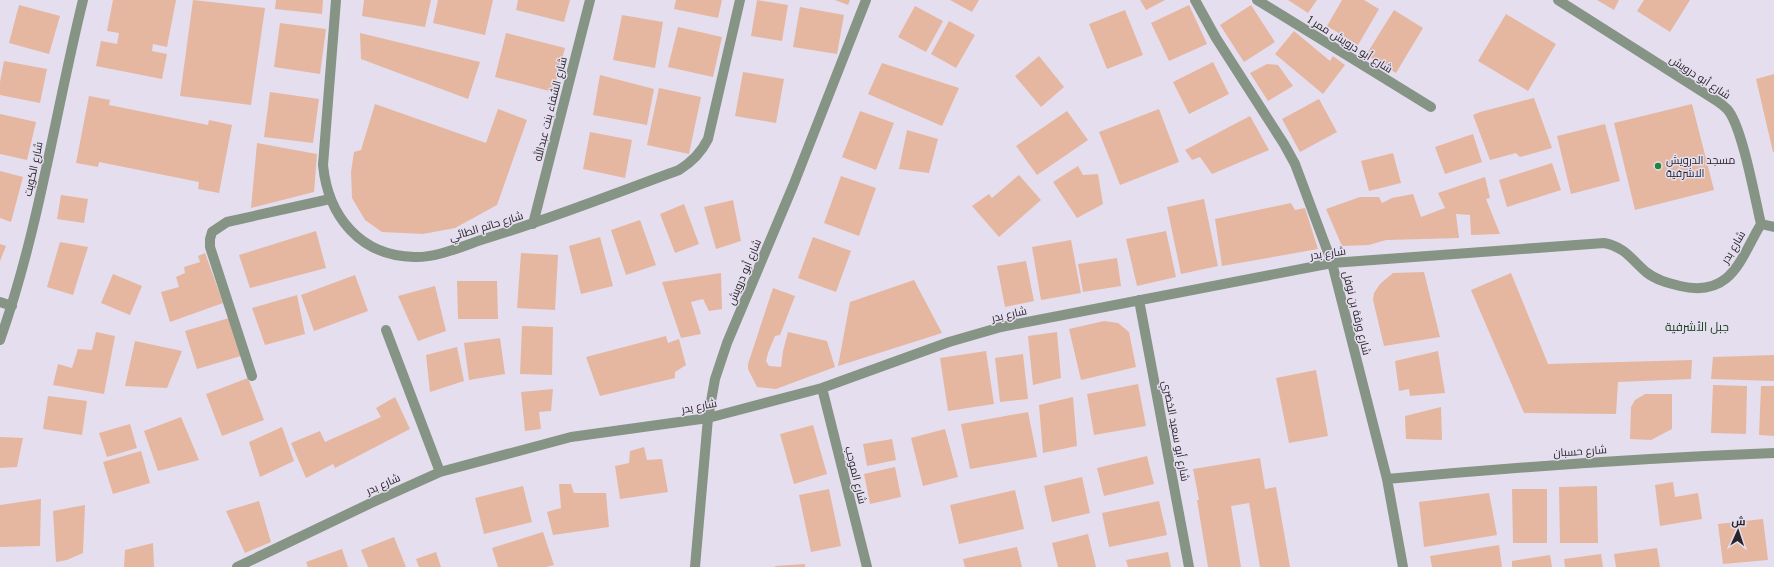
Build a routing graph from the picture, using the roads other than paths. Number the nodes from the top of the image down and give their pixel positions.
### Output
1 (83, 0) edge
2 (336, 0) edge
3 (590, 0) edge
4 (740, 0) edge
5 (866, 0) edge
6 (1195, 0) edge
7 (1257, 0) edge
8 (1558, 0) edge
9 (1431, 107) dead end
10 (330, 200) junction
11 (533, 224) junction
12 (1761, 224) junction
13 (1774, 227) edge
14 (1332, 263) junction
15 (1138, 300) junction
16 (0, 302) edge
17 (12, 306) junction
18 (386, 330) dead end
19 (0, 340) edge
20 (252, 376) dead end
21 (822, 388) junction
22 (708, 418) junction
23 (1774, 453) edge
24 (440, 472) junction
25 (1387, 479) junction
26 (237, 567) edge
27 (696, 567) edge
28 (867, 567) edge
29 (1189, 567) edge
30 (1403, 567) edge

1 - 17 street, شارع الكويت
2 - 10 street, شارع حاتم الطائي
3 - 11 street, شارع الشفاء بنت عبدالله
4 - 11 street, شارع حاتم الطائي
5 - 22 street, شارع أبو درويش
6 - 14 street, شارع ورقة بن نوفل
7 - 9 street, شارع أبو درويش ممر 1
8 - 12 street, شارع أبو درويش
10 - 11 street, شارع حاتم الطائي
10 - 20 street
12 - 13 street
12 - 14 street, شارع بدر
14 - 15 street, شارع بدر
14 - 25 street, شارع ورقة بن نوفل
15 - 21 street, شارع بدر
15 - 29 street, شارع أبو سعيد الخضري
16 - 17 street
17 - 19 street, شارع الكويت
18 - 24 street
21 - 22 street, شارع بدر
21 - 28 street, شارع الموجب
22 - 24 street, شارع بدر
22 - 27 street, شارع أبو درويش
23 - 25 street, شارع حسبان
24 - 26 street, شارع بدر
25 - 30 street, شارع ورقة بن نوفل

